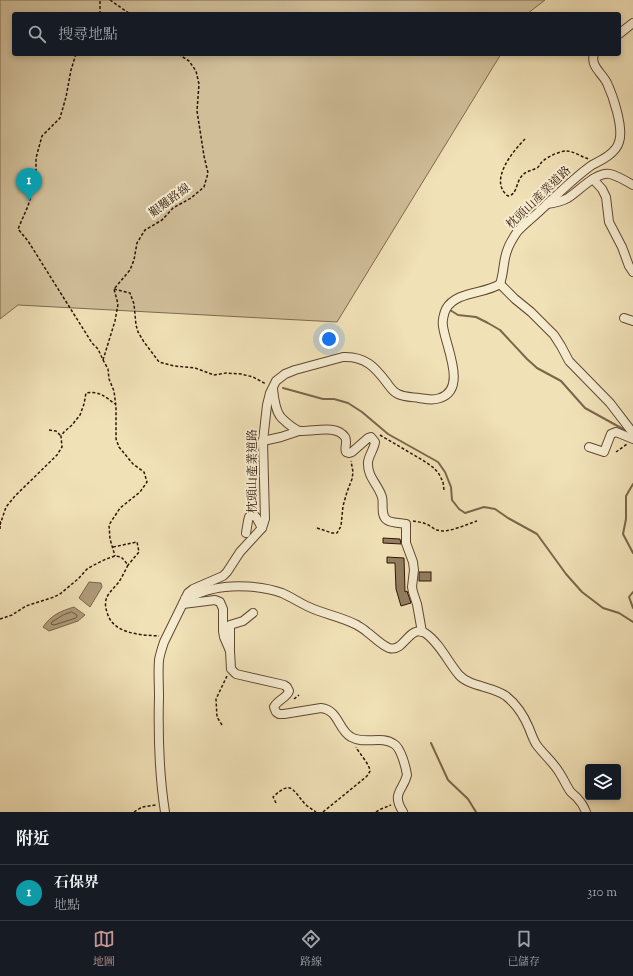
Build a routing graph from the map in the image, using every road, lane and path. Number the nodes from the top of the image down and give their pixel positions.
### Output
1 (100, 0) edge
2 (110, 0) edge
3 (100, 12) edge
4 (127, 12) edge
5 (633, 23) edge
6 (621, 32) edge
7 (75, 56) edge
8 (181, 56) edge
9 (594, 56) edge
10 (525, 139) dead end
11 (598, 162) junction
12 (593, 179) junction
13 (633, 185) edge
14 (547, 204) junction
15 (633, 272) edge
16 (500, 284) junction
17 (114, 289) junction
18 (624, 318) dead end
19 (633, 321) edge
20 (103, 360) junction
21 (273, 388) junction
22 (116, 404) junction
23 (49, 430) dead end
24 (299, 431) junction
25 (633, 433) edge
26 (61, 436) junction
27 (372, 438) junction
28 (633, 439) edge
29 (263, 441) junction
30 (589, 447) dead end
31 (616, 452) dead end
32 (349, 453) junction
33 (444, 490) dead end
34 (0, 521) edge
35 (477, 521) dead end
36 (406, 524) junction
37 (0, 525) edge
38 (262, 528) junction
39 (317, 528) dead end
40 (0, 530) edge
41 (246, 533) dead end
42 (112, 547) junction
43 (115, 556) junction
44 (128, 565) junction
45 (184, 602) junction
46 (253, 613) dead end
47 (0, 619) edge
48 (422, 632) junction
49 (167, 636) junction
50 (230, 651) junction
51 (231, 669) junction
52 (222, 725) dead end
53 (355, 739) junction
54 (276, 803) dead end
55 (399, 804) junction
56 (165, 808) edge
57 (134, 812) edge
58 (316, 812) edge
59 (324, 812) edge
60 (376, 812) edge
61 (403, 812) edge
62 (586, 812) edge

1 - 3 path
2 - 4 path
5 - 6 street
7 - 20 path
8 - 17 path, 艱難路線
9 - 11 street, 枕頭山產業道路
10 - 11 path
11 - 14 street, 枕頭山產業道路
12 - 13 street
12 - 14 street
12 - 15 street
14 - 16 street, 枕頭山產業道路
16 - 21 street, 枕頭山產業道路
16 - 25 street
17 - 20 path
17 - 21 path
18 - 19 street
20 - 22 path
21 - 24 street
21 - 29 street, 枕頭山產業道路
22 - 26 path
22 - 42 path
23 - 26 path
24 - 29 street
24 - 32 street
26 - 37 path
27 - 32 street
27 - 33 path
27 - 36 street
28 - 30 street
28 - 31 path
29 - 38 street, 枕頭山產業道路
32 - 39 path
34 - 37 path
35 - 36 path
36 - 48 street
37 - 40 path
38 - 41 street
38 - 45 street, 枕頭山產業道路
42 - 43 path
42 - 44 path
43 - 44 path
43 - 47 path
44 - 49 path
45 - 48 street
45 - 49 street, 枕頭山產業道路
45 - 50 street
46 - 50 street
48 - 62 street
49 - 56 street, 枕頭山產業道路
50 - 51 street
51 - 52 path
51 - 53 street
53 - 55 street
53 - 59 path
54 - 58 path
55 - 60 path
55 - 61 street
56 - 57 path

